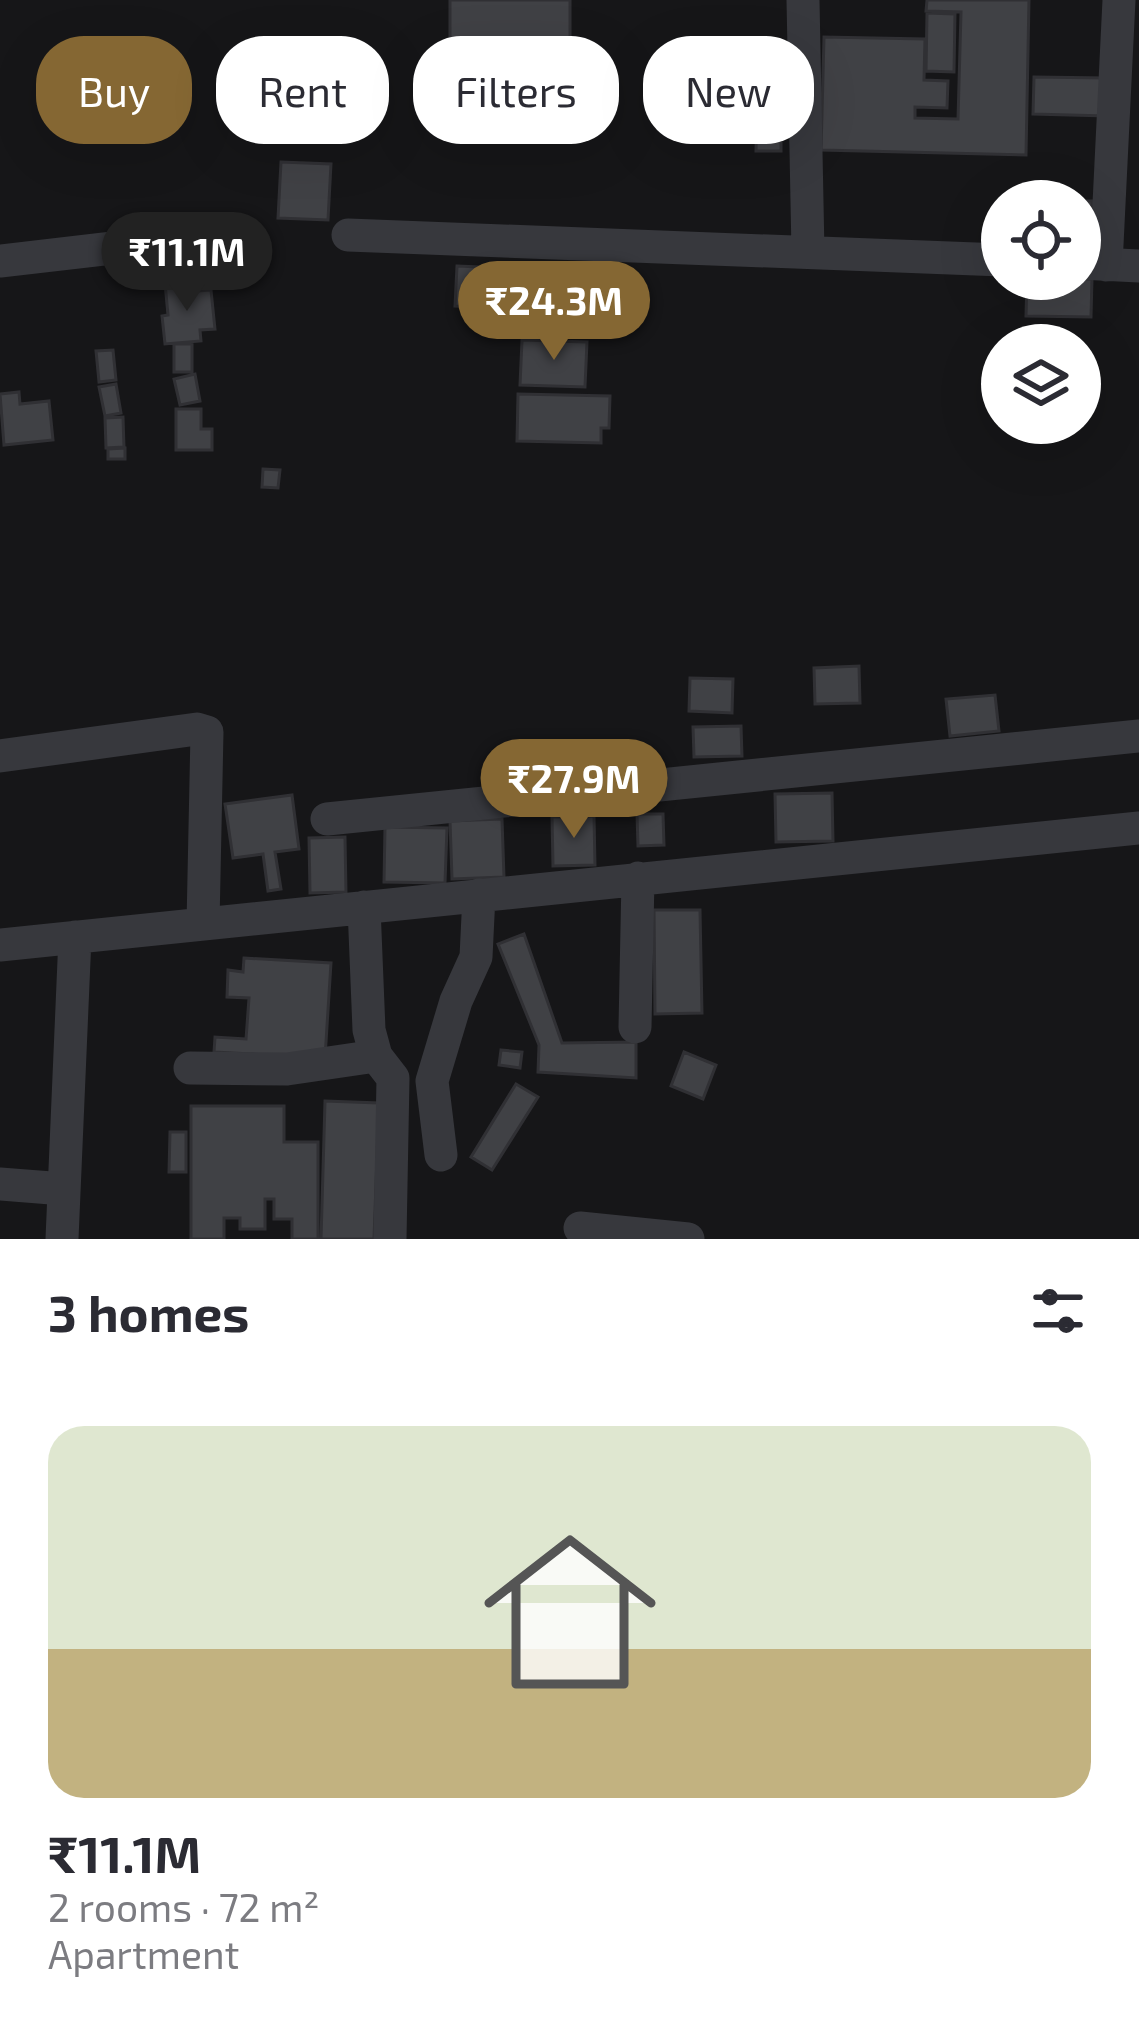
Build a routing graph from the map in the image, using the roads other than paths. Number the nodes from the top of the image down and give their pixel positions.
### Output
1 (802, 0) edge
2 (1119, 0) edge
3 (348, 235) dead end
4 (164, 242) dead end
5 (808, 252) junction
6 (981, 259) edge
7 (0, 261) edge
8 (1108, 265) edge
9 (1139, 736) edge
10 (0, 755) edge
11 (327, 819) dead end
12 (1139, 829) edge
13 (638, 878) junction
14 (479, 895) junction
15 (364, 907) junction
16 (203, 924) junction
17 (75, 938) junction
18 (0, 945) edge
19 (634, 1027) dead end
20 (376, 1055) junction
21 (190, 1069) dead end
22 (441, 1155) dead end
23 (0, 1184) edge
24 (64, 1189) junction
25 (580, 1228) dead end
26 (62, 1239) edge
27 (390, 1239) edge
28 (686, 1239) edge

1 - 5 street
2 - 8 street
3 - 5 street
4 - 7 street
5 - 6 street
9 - 11 street
10 - 16 street
12 - 13 street
13 - 14 street
13 - 19 street
14 - 15 street
14 - 22 street
15 - 16 street
15 - 20 street
16 - 17 street
17 - 18 street
17 - 24 street
20 - 21 street
20 - 27 street
23 - 24 street
24 - 26 street
25 - 28 street

